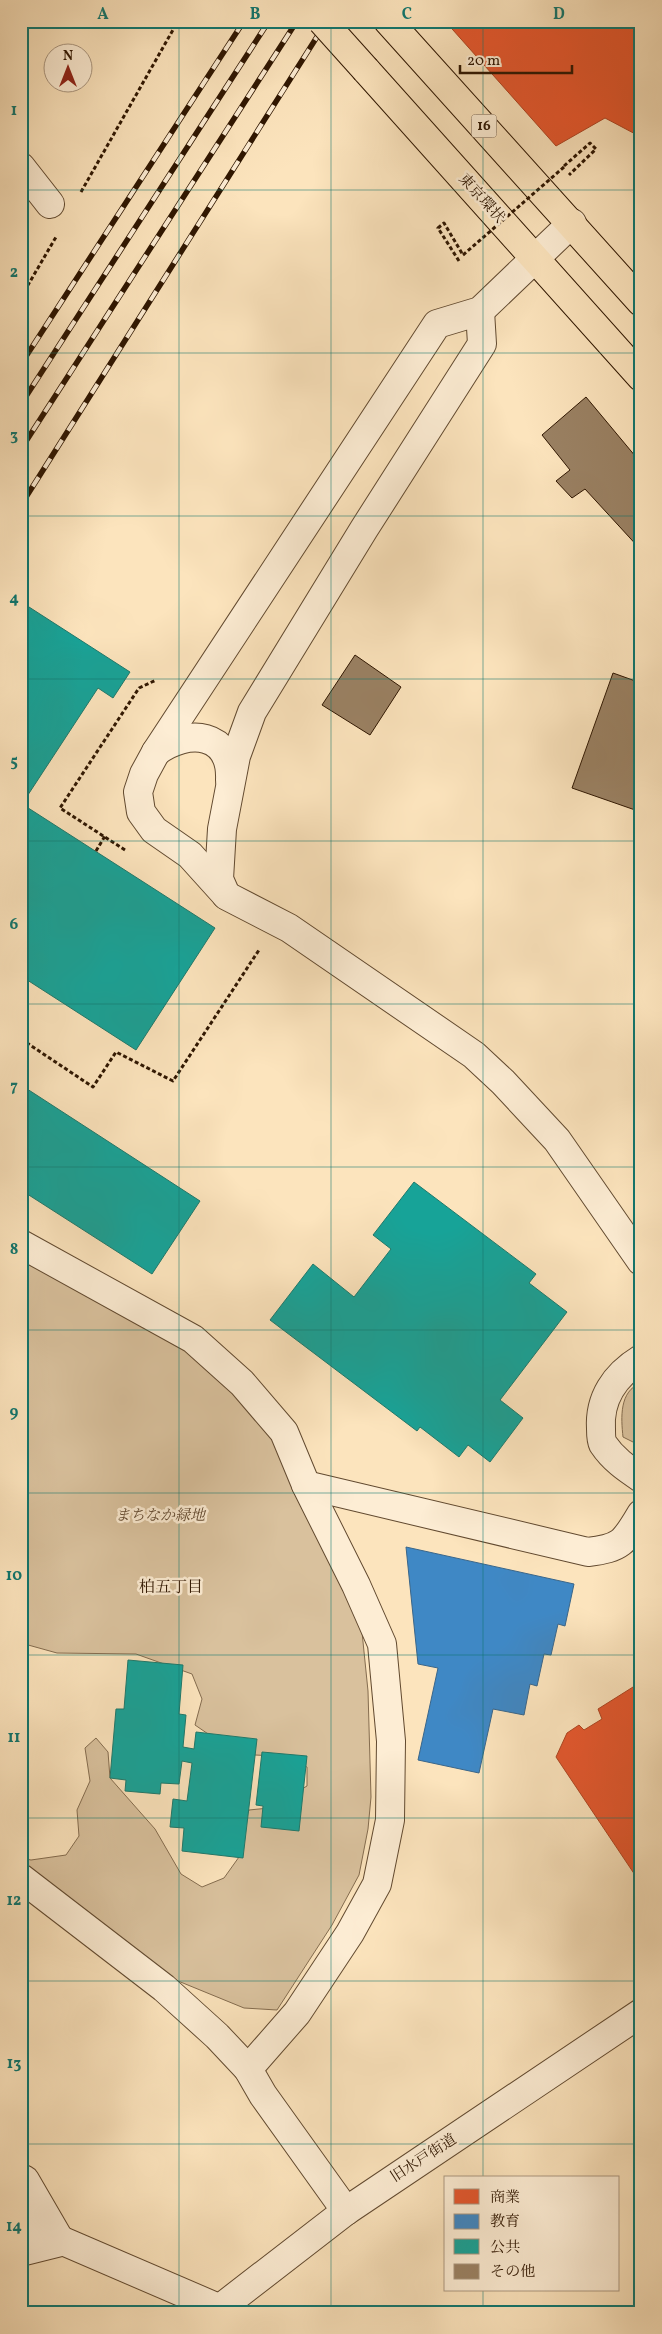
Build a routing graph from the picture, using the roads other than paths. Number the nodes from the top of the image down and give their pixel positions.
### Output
1 (322, 21) edge
2 (392, 25) edge
3 (21, 167) edge
4 (55, 216) road end
5 (572, 223) junction
6 (534, 258) junction
7 (641, 302) edge
8 (480, 311) junction
9 (641, 377) edge
10 (156, 752) junction
11 (230, 788) junction
12 (222, 829) junction
13 (175, 845) junction
14 (226, 896) junction
15 (21, 1244) edge
16 (641, 1261) edge
17 (641, 1358) edge
18 (641, 1478) edge
19 (306, 1485) junction
20 (641, 1514) edge
21 (21, 1878) edge
22 (641, 2013) edge
23 (248, 2069) junction
24 (21, 2178) edge
25 (346, 2212) junction
26 (21, 2223) edge
27 (61, 2242) junction
28 (21, 2252) edge
29 (221, 2311) edge

1 - 6 highway, 東京環状, bridge
2 - 5 highway, 16
3 - 4 street
5 - 6 street
5 - 7 highway, 16
6 - 8 street
6 - 9 highway, 東京環状
8 - 10 street
8 - 11 street
10 - 11 street
10 - 13 street
11 - 12 street
12 - 13 street
12 - 14 street
13 - 14 street
14 - 16 street
15 - 19 street
17 - 18 street
19 - 20 street
19 - 23 street
21 - 23 street
22 - 25 street, 旧水戸街道
23 - 25 street
24 - 27 street
25 - 29 street, 旧水戸街道
26 - 27 street
27 - 28 street
27 - 29 street

